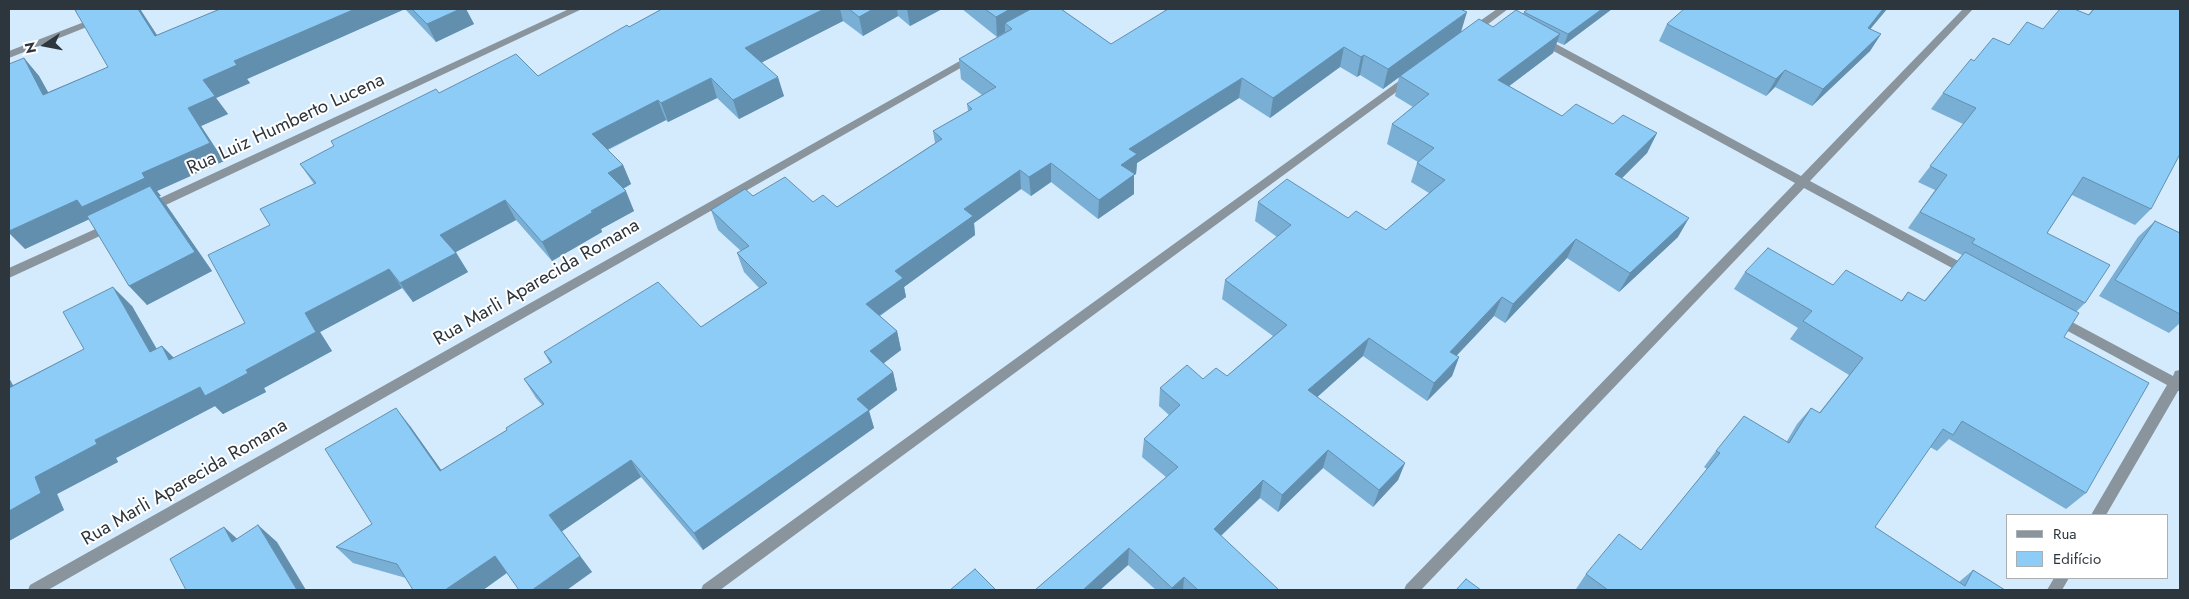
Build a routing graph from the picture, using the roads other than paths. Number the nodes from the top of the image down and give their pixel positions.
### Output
1 (127, 9) edge
2 (577, 9) edge
3 (1968, 9) edge
4 (1496, 13) edge
5 (1530, 34) edge
6 (1463, 38) edge
7 (988, 48) edge
8 (9, 55) edge
9 (1422, 68) edge
10 (1802, 181) junction
11 (9, 273) edge
12 (1976, 275) edge
13 (2045, 313) edge
14 (2179, 382) edge
15 (2099, 514) edge
16 (2061, 579) edge
17 (35, 590) edge
18 (708, 590) edge
19 (1412, 590) edge
20 (2054, 590) edge

1 - 8 street
2 - 11 street, Rua Luiz Humberto Lucena
3 - 10 street
4 - 6 street
5 - 10 street
7 - 17 street, Rua Marli Aparecida Romana
9 - 18 street
10 - 12 street
10 - 19 street
13 - 14 street
14 - 15 street
16 - 20 street

